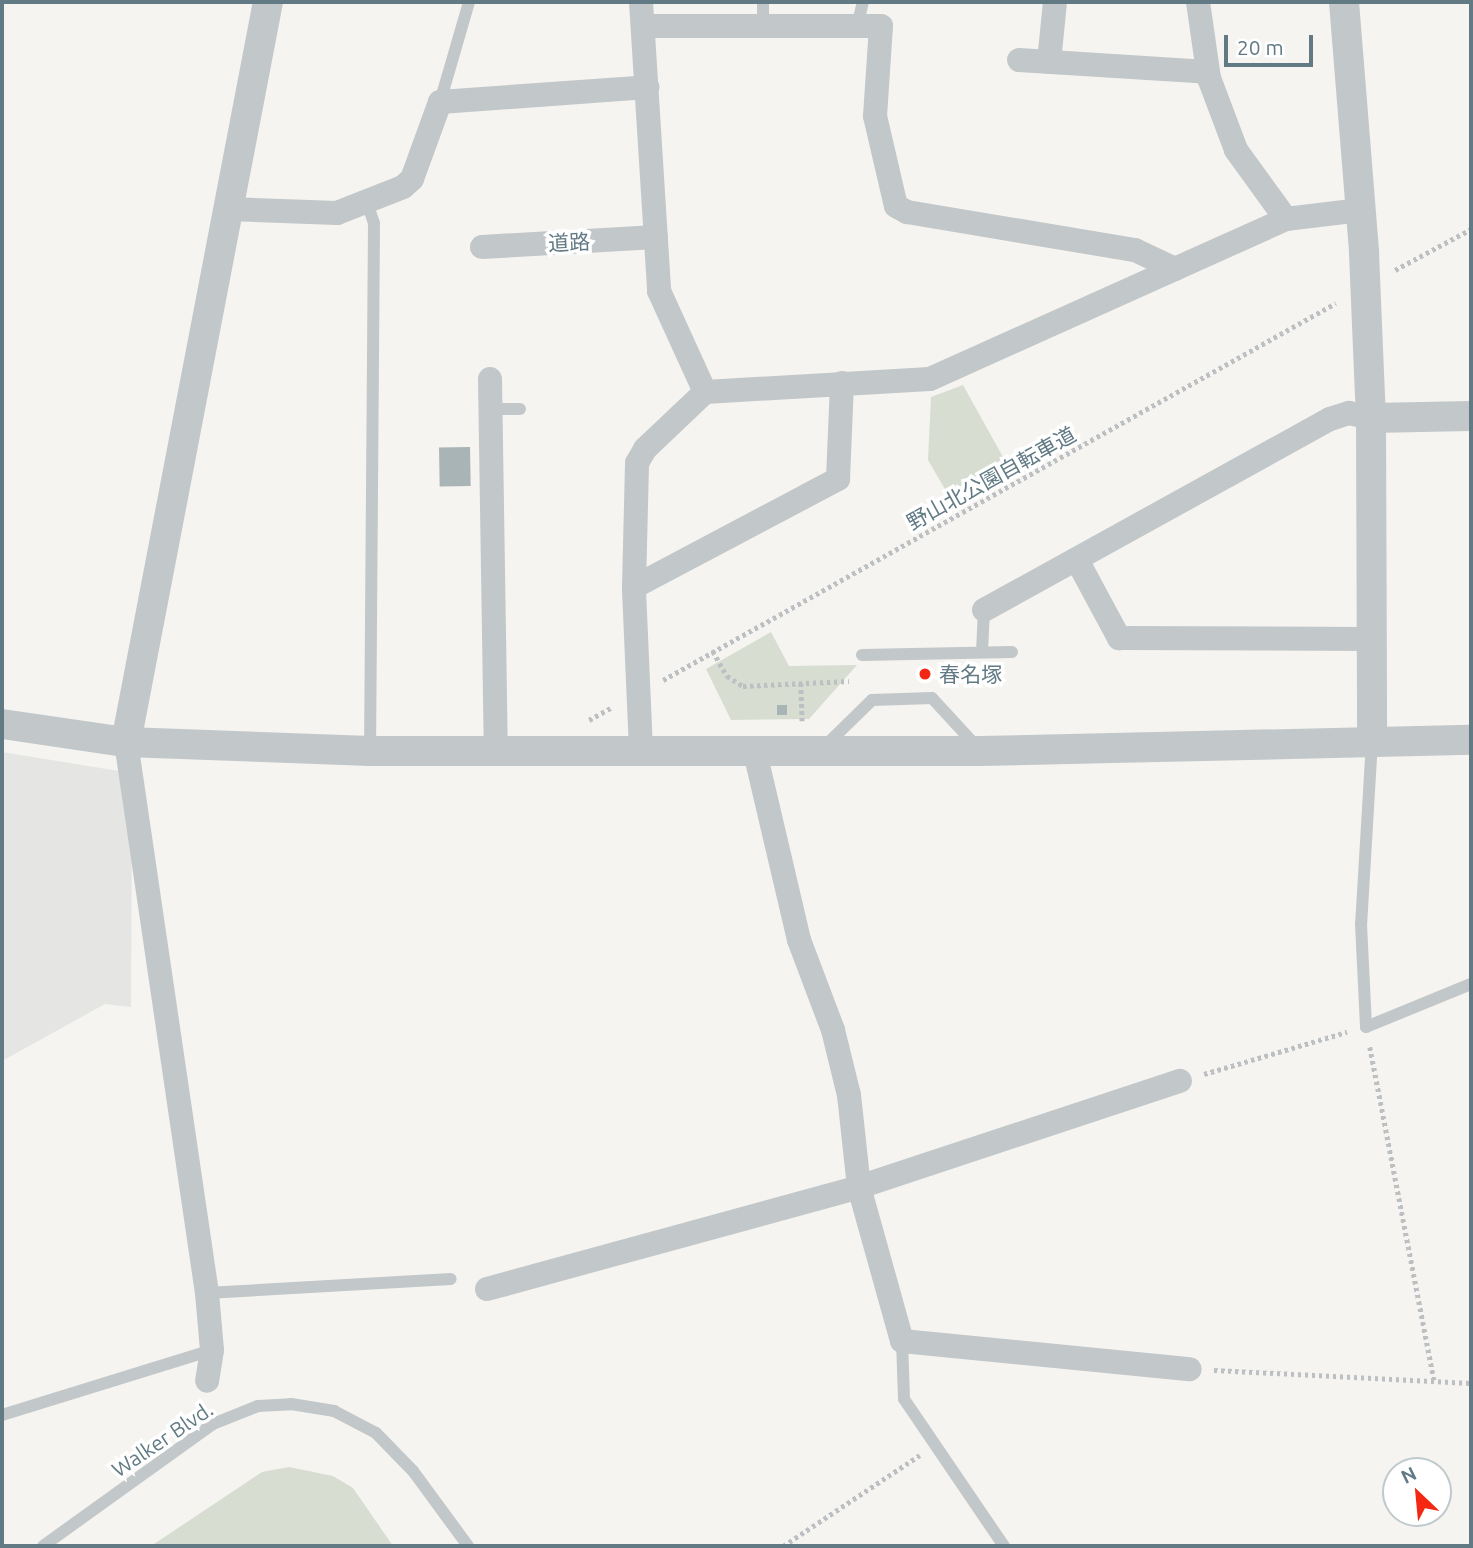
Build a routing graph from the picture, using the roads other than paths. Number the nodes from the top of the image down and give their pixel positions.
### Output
1 (268, 2) edge
2 (469, 2) edge
3 (641, 2) edge
4 (863, 2) edge
5 (1055, 2) edge
6 (1198, 2) edge
7 (1344, 2) edge
8 (763, 13) edge
9 (643, 26) junction
10 (857, 26) junction
11 (1018, 60) dead end
12 (1049, 62) junction
13 (1208, 72) junction
14 (647, 87) junction
15 (440, 102) junction
16 (367, 202) junction
17 (229, 209) junction
18 (1360, 210) junction
19 (1286, 219) junction
20 (656, 237) junction
21 (482, 247) dead end
22 (1175, 269) junction
23 (490, 379) dead end
24 (842, 383) junction
25 (705, 392) junction
26 (491, 409) junction
27 (520, 409) dead end
28 (1471, 416) edge
29 (1371, 418) junction
30 (1076, 560) junction
31 (634, 587) junction
32 (984, 610) joint
33 (1371, 639) junction
34 (982, 652) junction
35 (1012, 652) dead end
36 (862, 655) dead end
37 (2, 724) edge
38 (1471, 740) edge
39 (1372, 741) junction
40 (126, 742) junction
41 (754, 748) junction
42 (824, 748) junction
43 (496, 750) junction
44 (642, 750) junction
45 (370, 751) junction
46 (980, 751) junction
47 (1471, 984) edge
48 (1180, 1081) road end
49 (859, 1187) junction
50 (451, 1279) dead end
51 (487, 1289) dead end
52 (207, 1293) junction
53 (902, 1341) junction
54 (212, 1350) junction
55 (1190, 1368) road end
56 (207, 1381) dead end
57 (2, 1415) edge
58 (43, 1546) edge
59 (468, 1546) edge
60 (1004, 1546) edge

1 - 17 street
2 - 15 lane
3 - 9 street
4 - 10 lane
5 - 12 street
6 - 13 street
7 - 18 street
8 - 9 street
8 - 10 street
9 - 14 street
10 - 22 street
11 - 12 street
12 - 13 street
13 - 19 street
14 - 15 street
14 - 20 street
15 - 16 street
16 - 17 street
16 - 45 lane
17 - 40 street
18 - 19 street
18 - 29 street
19 - 22 street
20 - 21 street, 道路
20 - 25 street
22 - 24 street
23 - 26 street
24 - 25 street
24 - 31 street
25 - 31 street
26 - 27 lane
26 - 43 street
28 - 29 street
29 - 30 street
29 - 33 street
30 - 32 street
30 - 33 street
31 - 44 street
32 - 34 lane
33 - 39 street
34 - 35 lane
34 - 36 lane
37 - 40 street
38 - 39 street
39 - 46 street
39 - 47 lane
40 - 45 street
40 - 52 street
41 - 42 street
41 - 44 street
41 - 49 street
42 - 46 street
42 - 46 lane
43 - 44 street
43 - 45 street
48 - 49 street
49 - 51 street
49 - 53 street
50 - 52 lane
52 - 54 street
53 - 55 street
53 - 60 lane
54 - 56 street
54 - 57 lane
58 - 59 lane, Walker Blvd.

